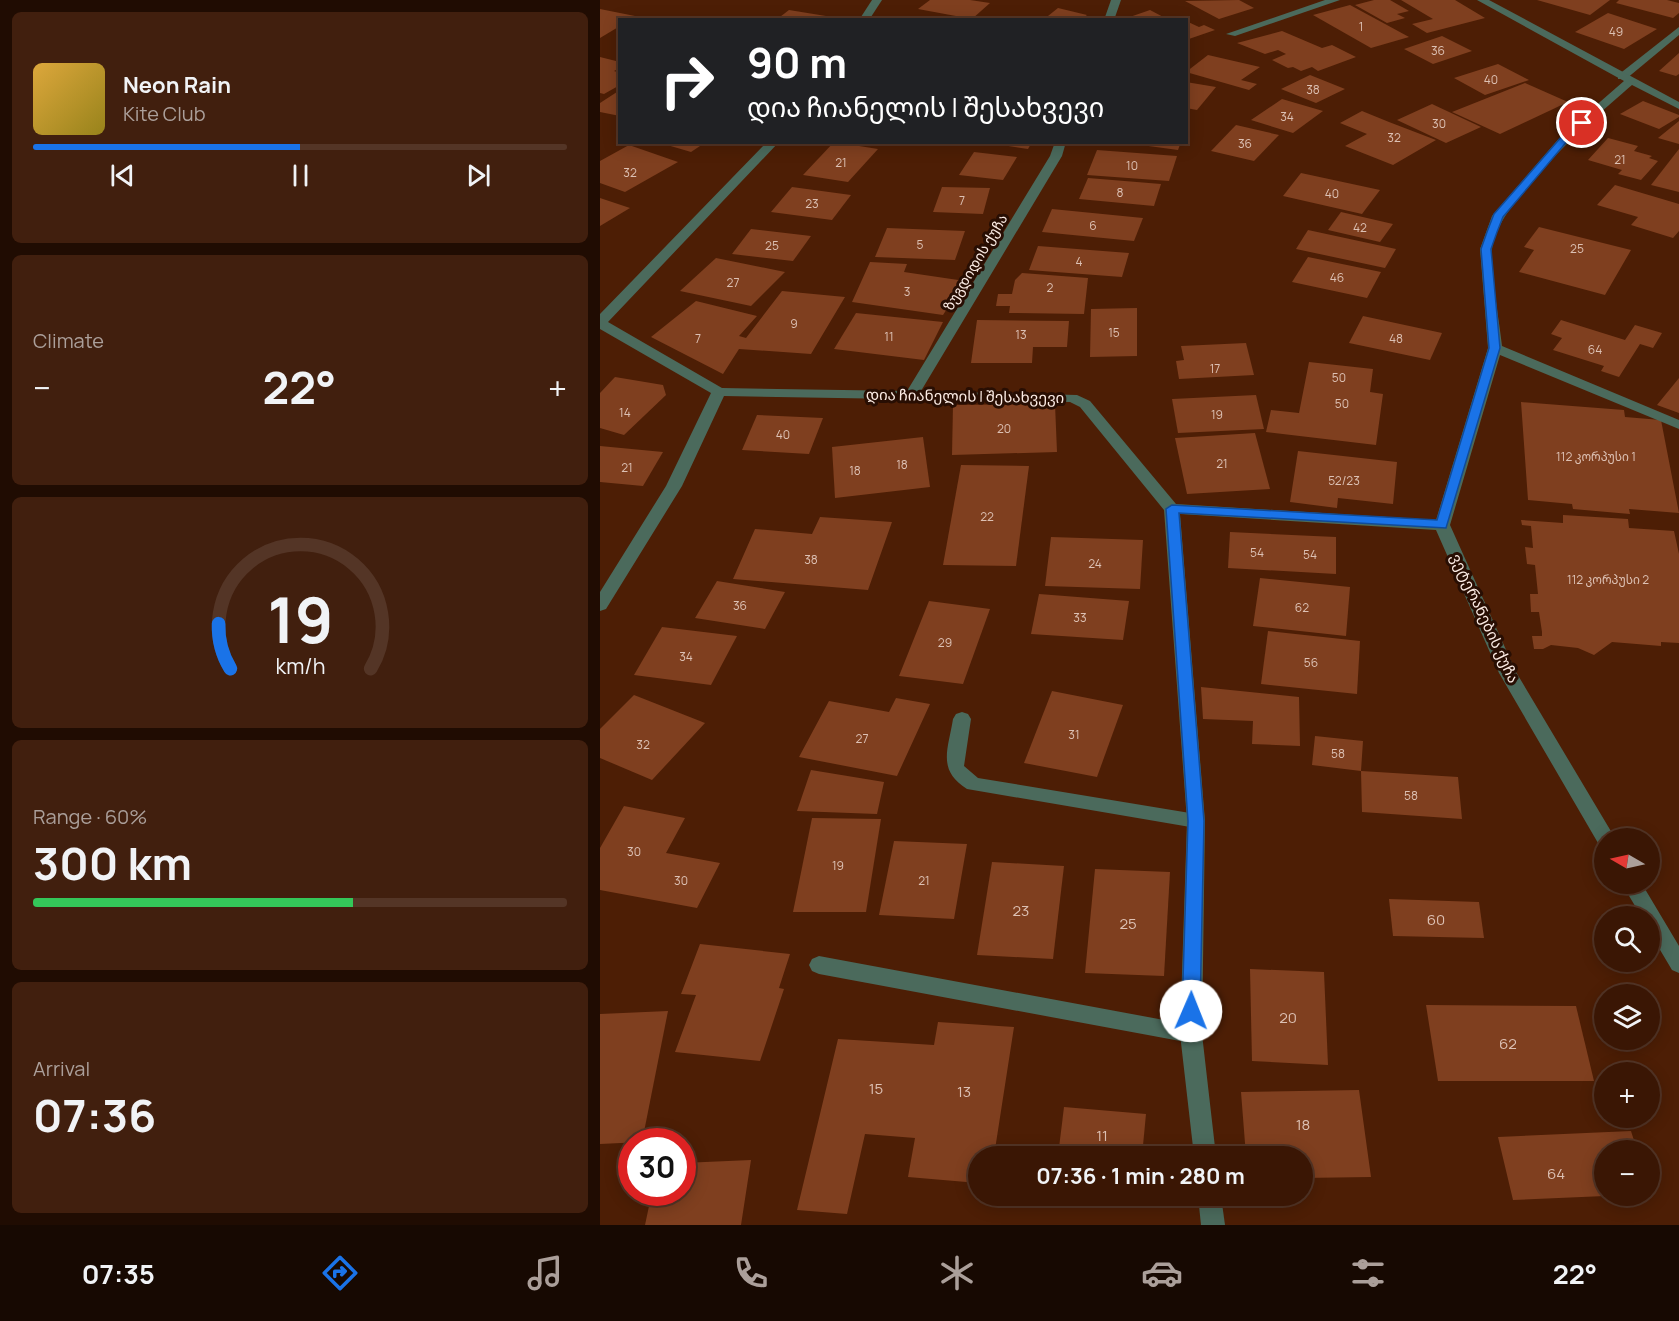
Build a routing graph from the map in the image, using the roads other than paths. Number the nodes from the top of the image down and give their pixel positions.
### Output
1 (877, 0) edge
2 (1116, 0) edge
3 (1335, 0) edge
4 (1482, 0) edge
5 (865, 18) edge
6 (1110, 18) edge
7 (1679, 30) edge
8 (1232, 34) dead end
9 (1626, 79) junction
10 (1679, 106) edge
11 (772, 144) edge
12 (1060, 144) edge
13 (600, 322) edge
14 (1495, 348) junction
15 (719, 392) junction
16 (912, 395) junction
17 (1679, 425) edge
18 (1172, 509) junction
19 (1442, 525) junction
20 (600, 605) edge
21 (962, 719) dead end
22 (1196, 821) junction
23 (1599, 828) edge
24 (1638, 894) edge
25 (1679, 964) edge
26 (819, 965) dead end
27 (1191, 1034) junction
28 (1204, 1146) edge
29 (1211, 1206) edge
30 (1214, 1225) edge

1 - 5 street
2 - 6 street
3 - 8 street
4 - 9 street
7 - 9 street
9 - 10 street
9 - 14 street
11 - 13 street
12 - 16 street, ზუგდიდის ქუჩა
13 - 15 street, დია ჩიანელის I შესახვევი
14 - 17 street
14 - 19 street
15 - 16 street, დია ჩიანელის I შესახვევი
15 - 20 street
16 - 18 street, დია ჩიანელის I შესახვევი
18 - 19 street
18 - 22 street
19 - 23 street, ვეტერანების ქუჩა
21 - 22 street
22 - 27 street
24 - 25 street
26 - 27 street
27 - 28 street
29 - 30 street

